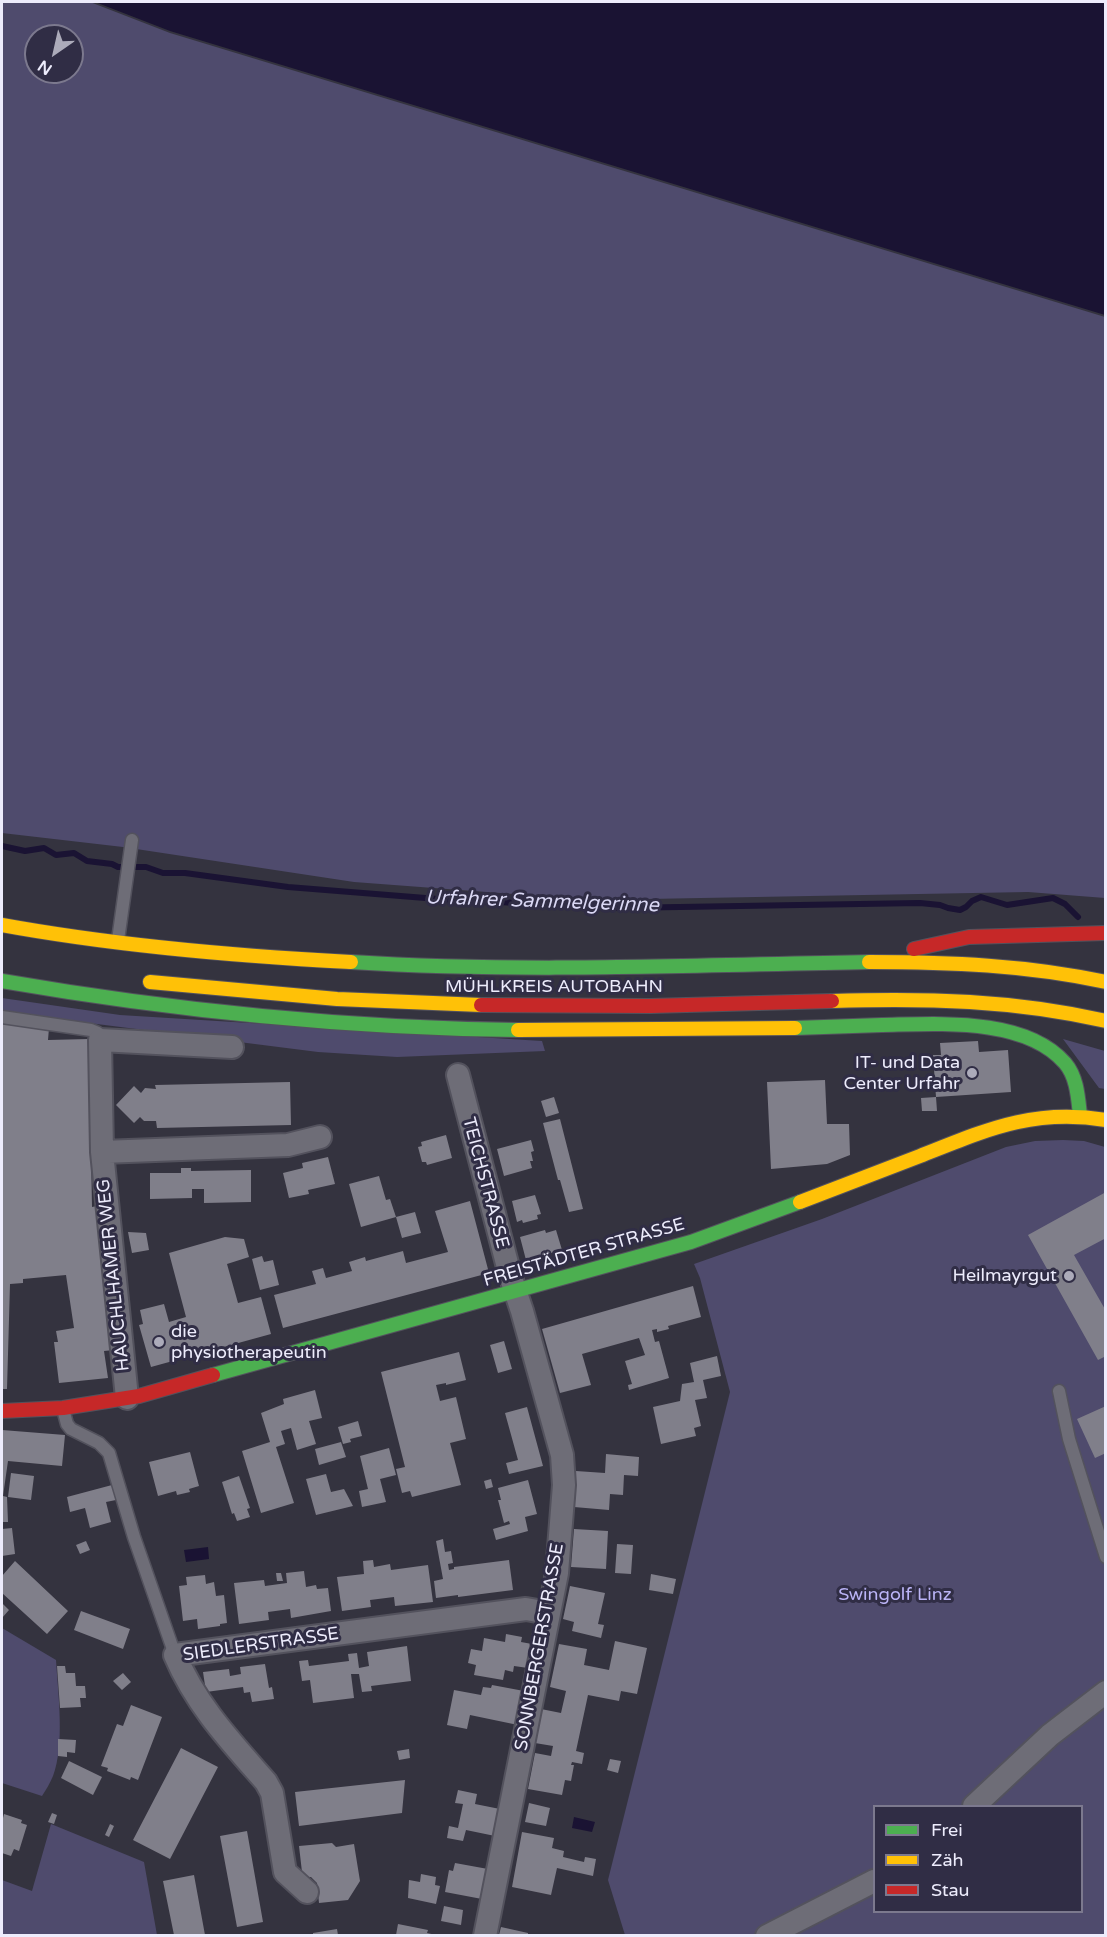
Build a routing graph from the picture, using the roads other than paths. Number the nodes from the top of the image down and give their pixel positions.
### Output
1 (132, 840) dead end
2 (2, 925) edge
3 (1106, 933) edge
4 (118, 941) junction
5 (847, 963) junction
6 (137, 980) dead end
7 (2, 981) edge
8 (1106, 982) edge
9 (2, 1017) edge
10 (1106, 1022) edge
11 (100, 1040) junction
12 (232, 1047) dead end
13 (458, 1075) dead end
14 (1080, 1116) junction
15 (1106, 1120) edge
16 (320, 1137) dead end
17 (102, 1152) junction
18 (515, 1291) junction
19 (1059, 1391) dead end
20 (127, 1398) junction
21 (63, 1408) junction
22 (2, 1411) edge
23 (1106, 1557) edge
24 (549, 1613) junction
25 (175, 1655) junction
26 (1106, 1692) edge
27 (975, 1805) edge
28 (873, 1882) edge
29 (307, 1892) dead end
30 (485, 1935) edge
31 (767, 1935) edge

1 - 4 lane
2 - 4 main road, MÜHLKREIS AUTOBAHN
3 - 5 main road
4 - 5 main road, MÜHLKREIS AUTOBAHN
5 - 8 main road, MÜHLKREIS AUTOBAHN
6 - 10 main road, MÜHLKREIS AUTOBAHN
7 - 14 main road
9 - 11 lane
11 - 12 street
11 - 17 street, HAUCHLHAMER WEG
13 - 18 street, TEICHSTRASSE
14 - 15 main road, FREISTÄDTER STRASSE
14 - 18 main road, FREISTÄDTER STRASSE
16 - 17 street, HAUCHLHAMER WEG
17 - 20 street, HAUCHLHAMER WEG
18 - 20 main road, FREISTÄDTER STRASSE
18 - 24 street, SONNBERGERSTRASSE
19 - 23 lane
20 - 21 main road, FREISTÄDTER STRASSE
21 - 22 main road, FREISTÄDTER STRASSE
21 - 25 lane
24 - 25 street, SIEDLERSTRASSE
24 - 30 street, SONNBERGERSTRASSE
25 - 29 street, SIEDLERSTRASSE
26 - 27 street
28 - 31 street

